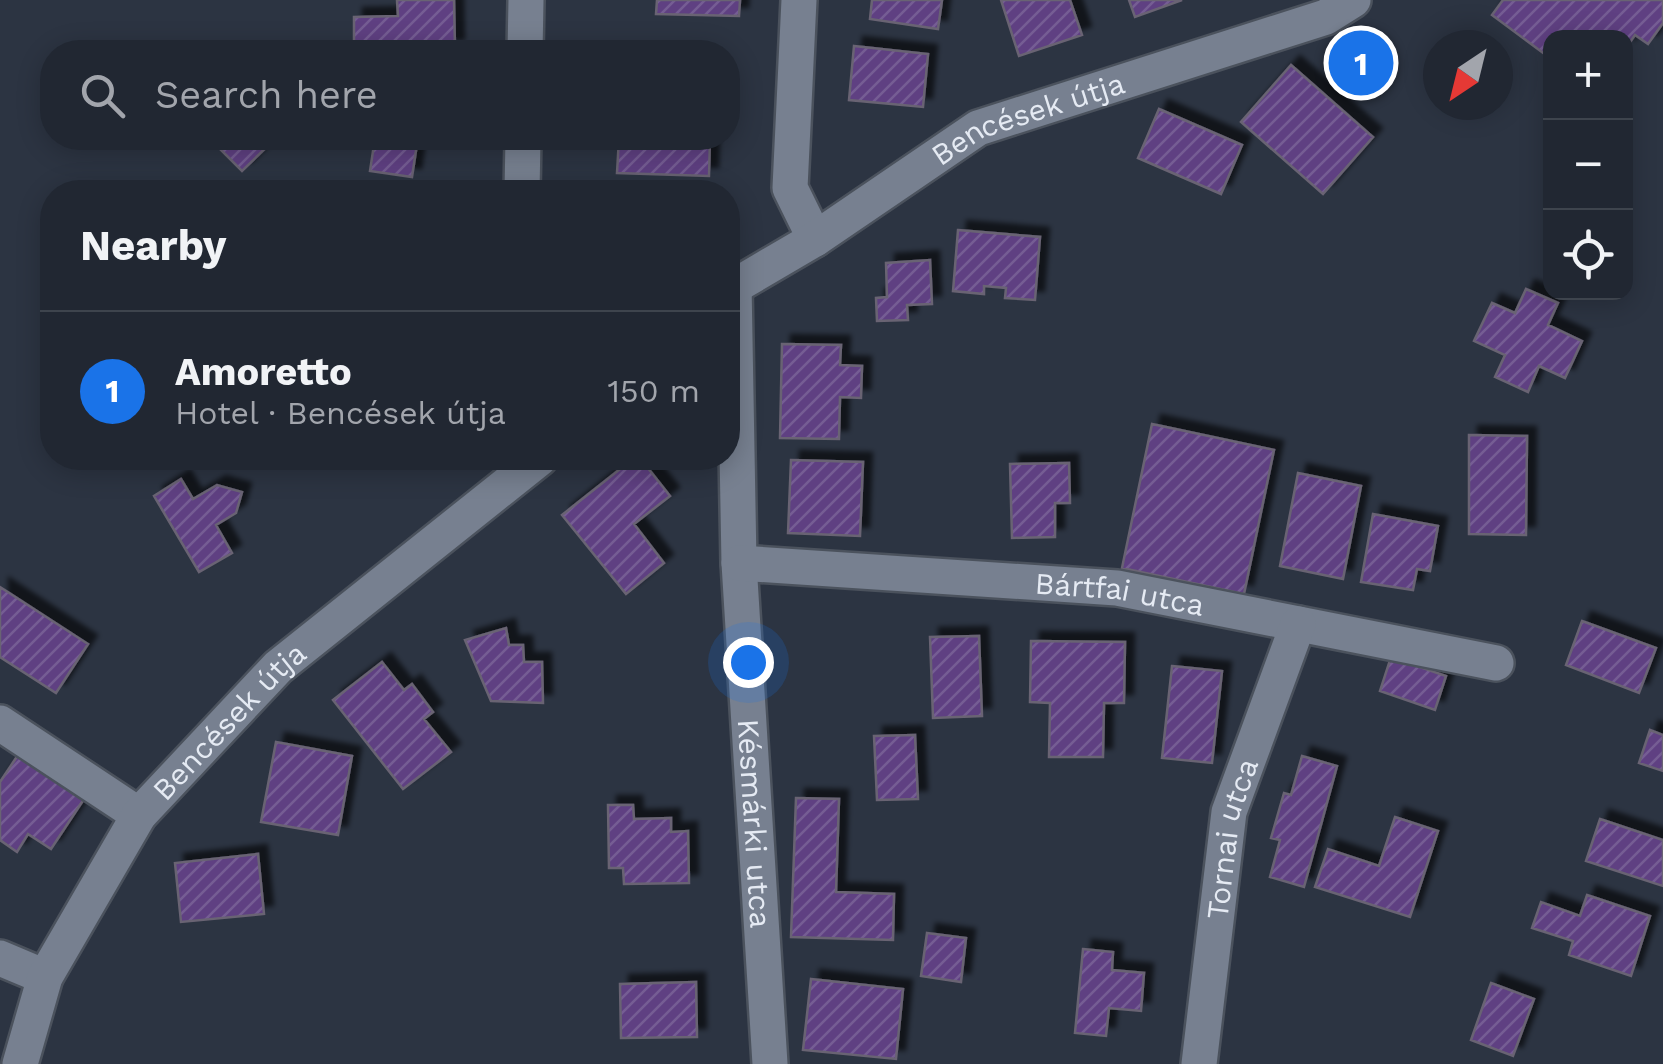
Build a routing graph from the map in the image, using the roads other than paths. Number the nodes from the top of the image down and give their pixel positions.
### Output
1 (526, 0) edge
2 (799, 0) edge
3 (1353, 0) edge
4 (525, 40) edge
5 (523, 150) edge
6 (522, 180) edge
7 (815, 239) junction
8 (740, 282) edge
9 (518, 470) edge
10 (736, 470) edge
11 (739, 562) junction
12 (1298, 624) junction
13 (1496, 663) dead end
14 (0, 724) edge
15 (139, 814) junction
16 (0, 958) edge
17 (45, 978) junction
18 (20, 1064) edge
19 (770, 1064) edge
20 (1199, 1064) edge

1 - 4 street
2 - 7 street
3 - 7 street, Bencések útja
5 - 6 street
7 - 8 street, Bencések útja
9 - 15 street, Bencések útja
10 - 11 street, Késmárki utca
11 - 12 street, Bártfai utca
11 - 19 street, Késmárki utca
12 - 13 street, Bártfai utca
12 - 20 street, Tornai utca
14 - 15 street
15 - 17 street, Bencések útja
16 - 17 street
17 - 18 street, Bencések útja

